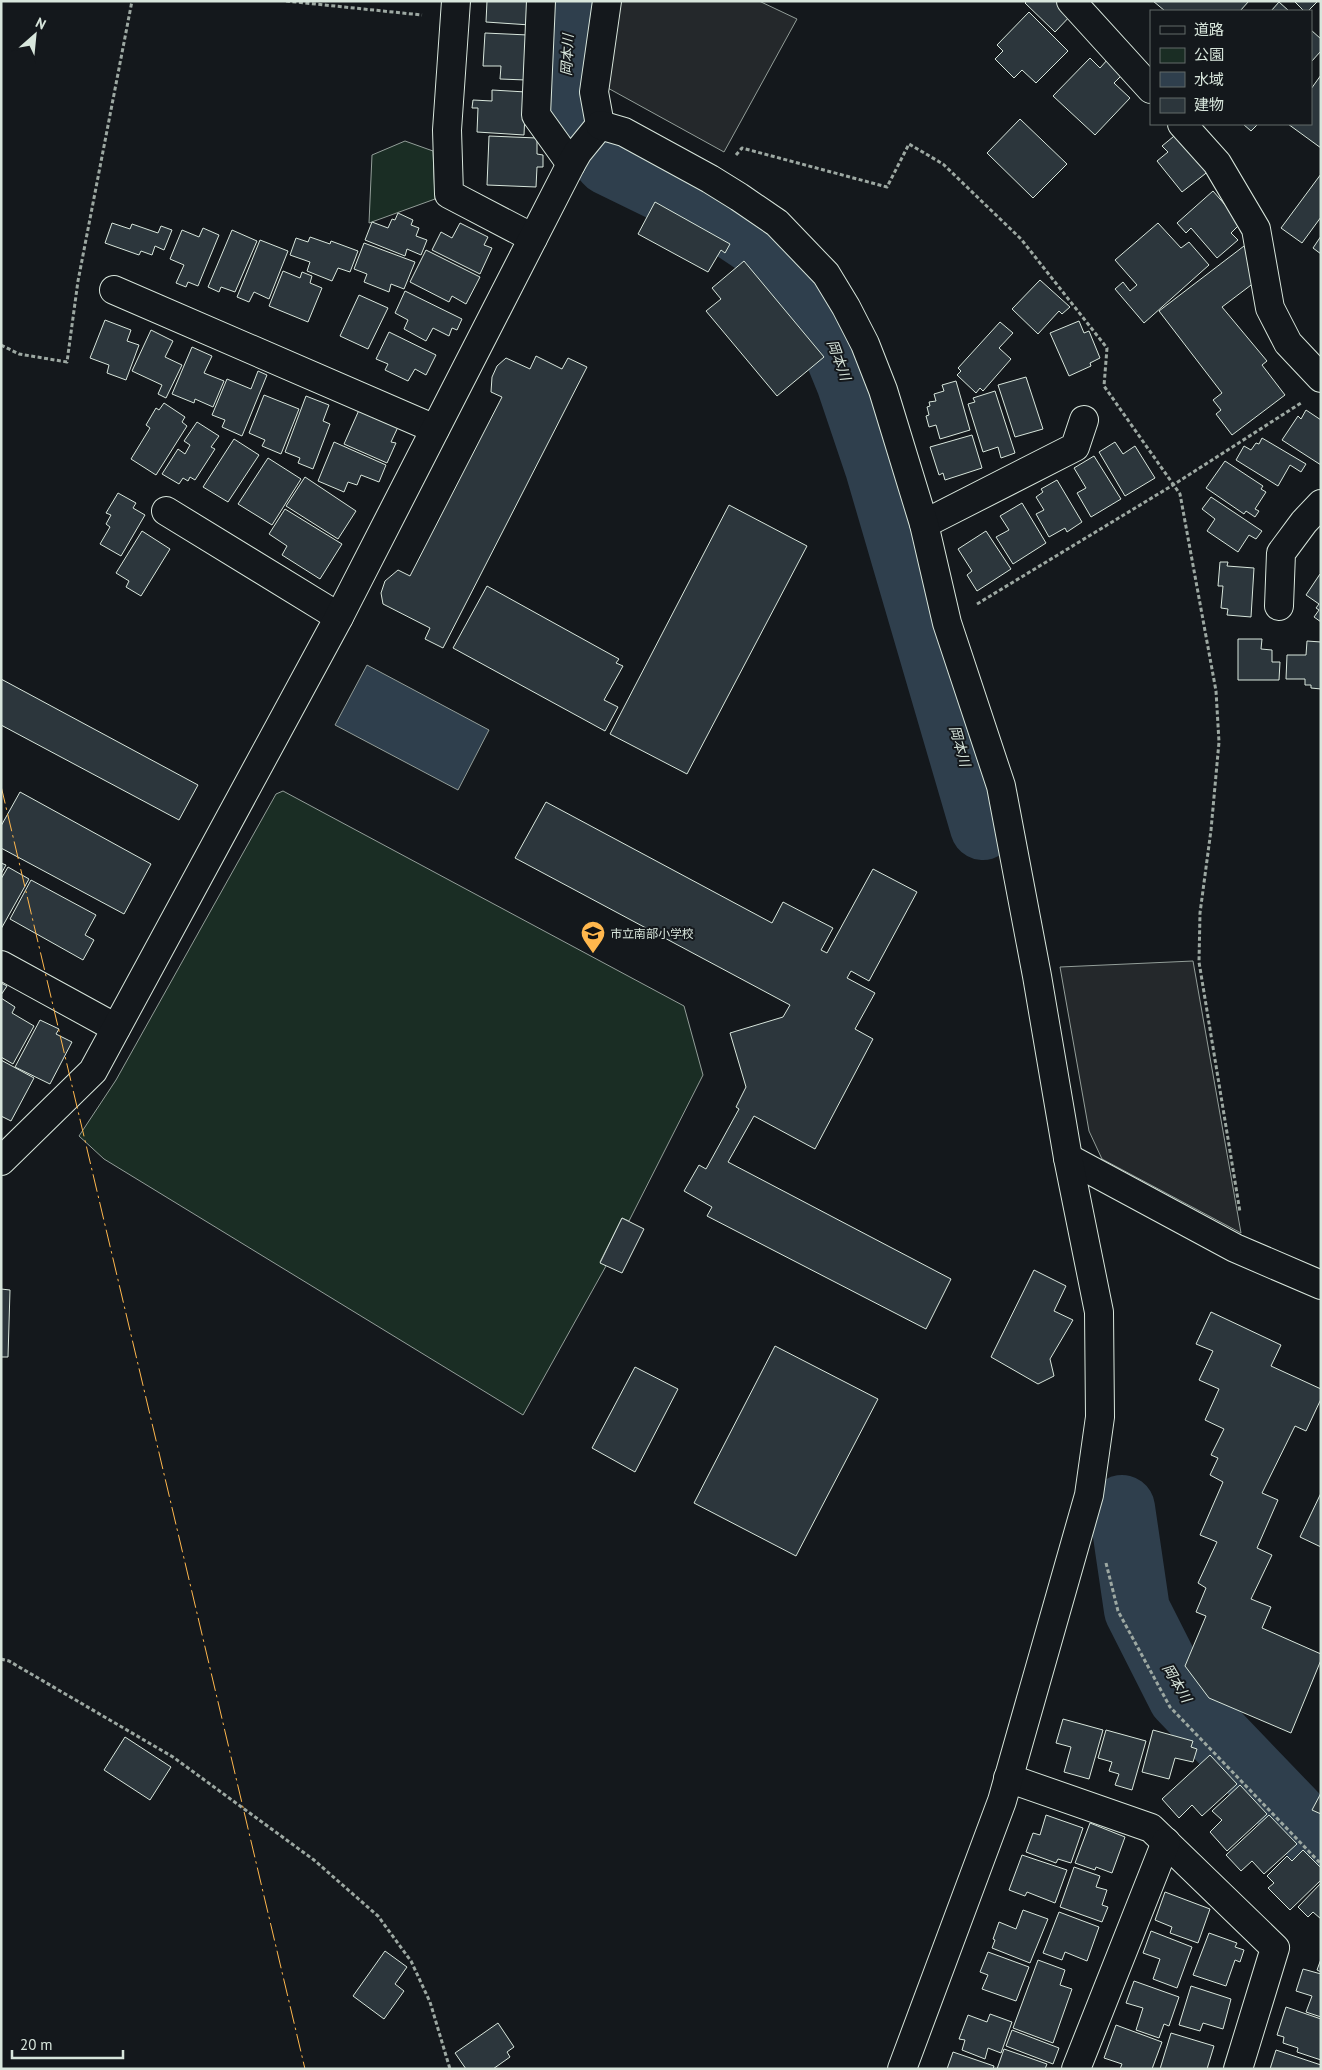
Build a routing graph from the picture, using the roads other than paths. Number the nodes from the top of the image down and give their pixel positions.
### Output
1 (541, 1) edge
2 (607, 1) edge
3 (1071, 1) edge
4 (455, 10) edge
5 (1150, 88) edge
6 (1183, 125) edge
7 (586, 143) junction
8 (534, 238) junction
9 (114, 290) dead end
10 (1321, 378) edge
11 (1084, 420) dead end
12 (435, 429) junction
13 (1321, 504) edge
14 (166, 511) dead end
15 (924, 524) junction
16 (1279, 606) dead end
17 (339, 617) junction
18 (1, 965) edge
19 (116, 1028) junction
20 (1068, 1158) junction
21 (1, 1161) edge
22 (1321, 1285) edge
23 (1008, 1778) junction
24 (1166, 1842) junction
25 (902, 2069) edge
26 (1076, 2069) edge
27 (1238, 2069) edge

1 - 7 street
2 - 7 street
3 - 5 street
4 - 8 street
6 - 10 street
7 - 8 street
7 - 15 street
8 - 12 street
9 - 12 street
11 - 15 street
12 - 17 street
13 - 16 street
14 - 17 street
15 - 20 street
17 - 19 street
18 - 19 street
19 - 21 street
20 - 22 street
20 - 23 street
23 - 24 street
23 - 25 street
24 - 26 street
24 - 27 street

